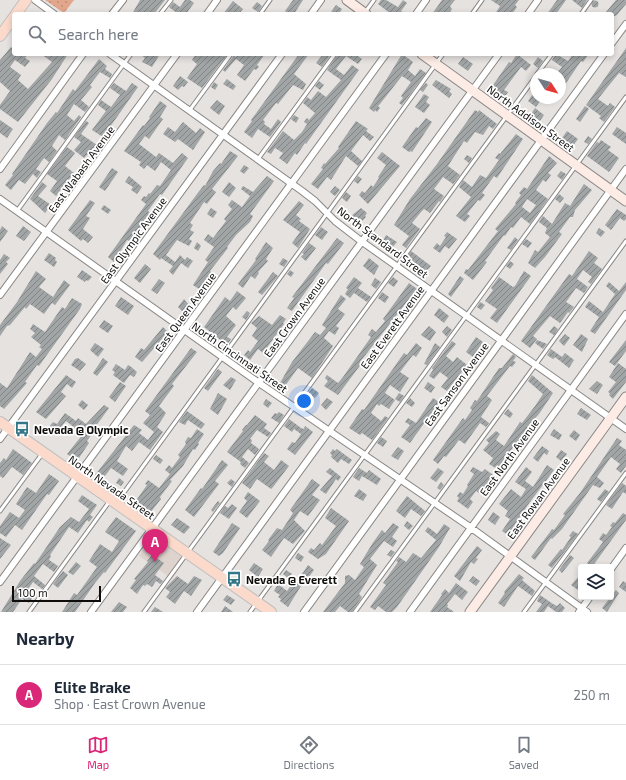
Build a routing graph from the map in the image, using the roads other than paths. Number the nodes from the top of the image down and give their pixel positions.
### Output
1 (26, 0) edge
2 (35, 0) edge
3 (123, 0) edge
4 (171, 0) edge
5 (217, 0) edge
6 (270, 0) edge
7 (321, 0) edge
8 (346, 0) edge
9 (374, 0) edge
10 (426, 0) edge
11 (482, 0) edge
12 (538, 0) edge
13 (591, 0) edge
14 (17, 12) edge
15 (51, 12) edge
16 (114, 12) edge
17 (162, 12) edge
18 (208, 12) edge
19 (261, 12) edge
20 (312, 12) edge
21 (362, 12) edge
22 (366, 12) edge
23 (417, 12) edge
24 (473, 12) edge
25 (529, 12) edge
26 (582, 12) edge
27 (12, 20) edge
28 (626, 24) edge
29 (0, 36) edge
30 (614, 40) edge
31 (82, 56) edge
32 (113, 56) edge
33 (130, 56) edge
34 (176, 56) edge
35 (230, 56) edge
36 (281, 56) edge
37 (333, 56) edge
38 (385, 56) edge
39 (425, 56) edge
40 (442, 56) edge
41 (498, 56) edge
42 (551, 56) edge
43 (603, 56) edge
44 (124, 64) junction
45 (436, 64) junction
46 (542, 68) edge
47 (154, 85) junction
48 (530, 85) edge
49 (472, 91) junction
50 (626, 97) edge
51 (189, 111) junction
52 (508, 116) junction
53 (222, 135) junction
54 (542, 140) junction
55 (258, 160) junction
56 (576, 165) junction
57 (0, 169) edge
58 (626, 169) edge
59 (290, 183) junction
60 (611, 190) junction
61 (0, 199) edge
62 (626, 201) edge
63 (17, 211) junction
64 (327, 212) junction
65 (46, 232) junction
66 (361, 240) junction
67 (626, 241) edge
68 (398, 266) junction
69 (115, 281) junction
70 (432, 290) junction
71 (0, 296) edge
72 (626, 314) edge
73 (466, 315) junction
74 (184, 330) junction
75 (501, 340) junction
76 (222, 357) junction
77 (536, 364) junction
78 (259, 383) junction
79 (570, 389) junction
80 (626, 397) edge
81 (294, 407) junction
82 (611, 418) junction
83 (4, 425) edge
84 (626, 429) edge
85 (328, 431) junction
86 (0, 439) edge
87 (43, 453) junction
88 (364, 455) junction
89 (626, 473) edge
90 (76, 476) junction
91 (399, 479) junction
92 (113, 502) junction
93 (435, 503) junction
94 (0, 511) edge
95 (470, 527) junction
96 (151, 530) junction
97 (626, 548) edge
98 (186, 554) junction
99 (510, 556) junction
100 (614, 565) edge
101 (222, 578) junction
102 (0, 582) edge
103 (546, 582) junction
104 (588, 600) edge
105 (257, 603) junction
106 (583, 611) edge
107 (30, 612) edge
108 (91, 612) edge
109 (144, 612) edge
110 (197, 612) edge
111 (250, 612) edge
112 (271, 612) edge
113 (304, 612) edge
114 (355, 612) edge
115 (410, 612) edge
116 (470, 612) edge
117 (524, 612) edge

1 - 14 main road
2 - 15 street
3 - 16 street
4 - 17 lane
5 - 18 street
6 - 19 lane
7 - 20 street
8 - 21 street
9 - 22 lane
10 - 23 street
11 - 24 lane
12 - 25 street
13 - 26 lane
27 - 29 main road
28 - 30 street
31 - 57 street
32 - 44 street, North Standard Street
33 - 44 lane
34 - 47 street, East Wabash Avenue
35 - 51 lane
36 - 53 street, East Olympic Avenue
37 - 55 lane
38 - 59 street, East Queen Avenue
39 - 45 street, North Addison Street
40 - 45 lane
41 - 49 street, East Crown Avenue
42 - 46 lane
43 - 54 street, East Everett Avenue
44 - 47 street, North Standard Street
44 - 63 lane
45 - 49 street, North Addison Street
45 - 64 lane
47 - 51 street, North Standard Street
47 - 65 street, East Wabash Avenue
48 - 52 lane
49 - 52 street, North Addison Street
49 - 66 street, East Crown Avenue
50 - 56 lane
51 - 53 street, North Standard Street
52 - 54 street, North Addison Street
52 - 68 lane
53 - 55 street, North Standard Street
53 - 69 street, East Olympic Avenue
54 - 56 street, North Addison Street
54 - 70 street, East Everett Avenue
55 - 59 street, North Standard Street
56 - 60 street, North Addison Street
56 - 73 lane
58 - 60 street, East Sanson Avenue
59 - 64 street, North Standard Street
59 - 74 street, East Queen Avenue
60 - 62 street, North Addison Street
60 - 75 street, East Sanson Avenue
61 - 63 street, North Cincinnati Street
63 - 65 street, North Cincinnati Street
64 - 66 street, North Standard Street
64 - 76 lane
65 - 69 street, North Cincinnati Street
65 - 71 street, East Wabash Avenue
66 - 68 street, North Standard Street
66 - 78 street, East Crown Avenue
67 - 77 lane
68 - 70 street, North Standard Street
68 - 81 lane
69 - 74 street, North Cincinnati Street
69 - 83 street, East Olympic Avenue
70 - 73 street, North Standard Street
70 - 85 street, East Everett Avenue
72 - 79 street, East North Avenue
73 - 75 street, North Standard Street
73 - 88 lane
74 - 76 street, North Cincinnati Street
74 - 90 street, East Queen Avenue
75 - 77 street, North Standard Street
75 - 91 street, East Sanson Avenue
76 - 78 street, North Cincinnati Street
76 - 92 lane
77 - 79 street, North Standard Street
77 - 93 lane
78 - 81 street, North Cincinnati Street
78 - 96 street, East Crown Avenue
79 - 82 street, North Standard Street
79 - 95 street, East North Avenue
80 - 82 street, East Rowan Avenue
81 - 85 street, North Cincinnati Street
81 - 98 lane
82 - 84 street, North Standard Street
82 - 99 street, East Rowan Avenue
83 - 86 street, East Olympic Avenue
83 - 87 main road, North Nevada Street
85 - 88 street, North Cincinnati Street
85 - 101 street, East Everett Avenue
87 - 90 main road, North Nevada Street
87 - 94 lane
88 - 91 street, North Cincinnati Street
88 - 105 lane
89 - 103 lane
90 - 92 main road, North Nevada Street
90 - 102 street, East Queen Avenue
91 - 93 street, North Cincinnati Street
91 - 113 street, East Sanson Avenue
92 - 96 main road, North Nevada Street
92 - 107 lane
93 - 95 street, North Cincinnati Street
93 - 114 lane
95 - 99 street, North Cincinnati Street
95 - 115 street, East North Avenue
96 - 98 main road, North Nevada Street
96 - 108 street, East Crown Avenue
97 - 100 street
98 - 101 main road, North Nevada Street
98 - 109 lane
99 - 103 street, North Cincinnati Street
99 - 116 street, East Rowan Avenue
101 - 105 main road, North Nevada Street
101 - 110 street, East Everett Avenue
103 - 106 street, North Cincinnati Street
103 - 117 lane
104 - 106 street
105 - 111 lane
105 - 112 main road, North Nevada Street

